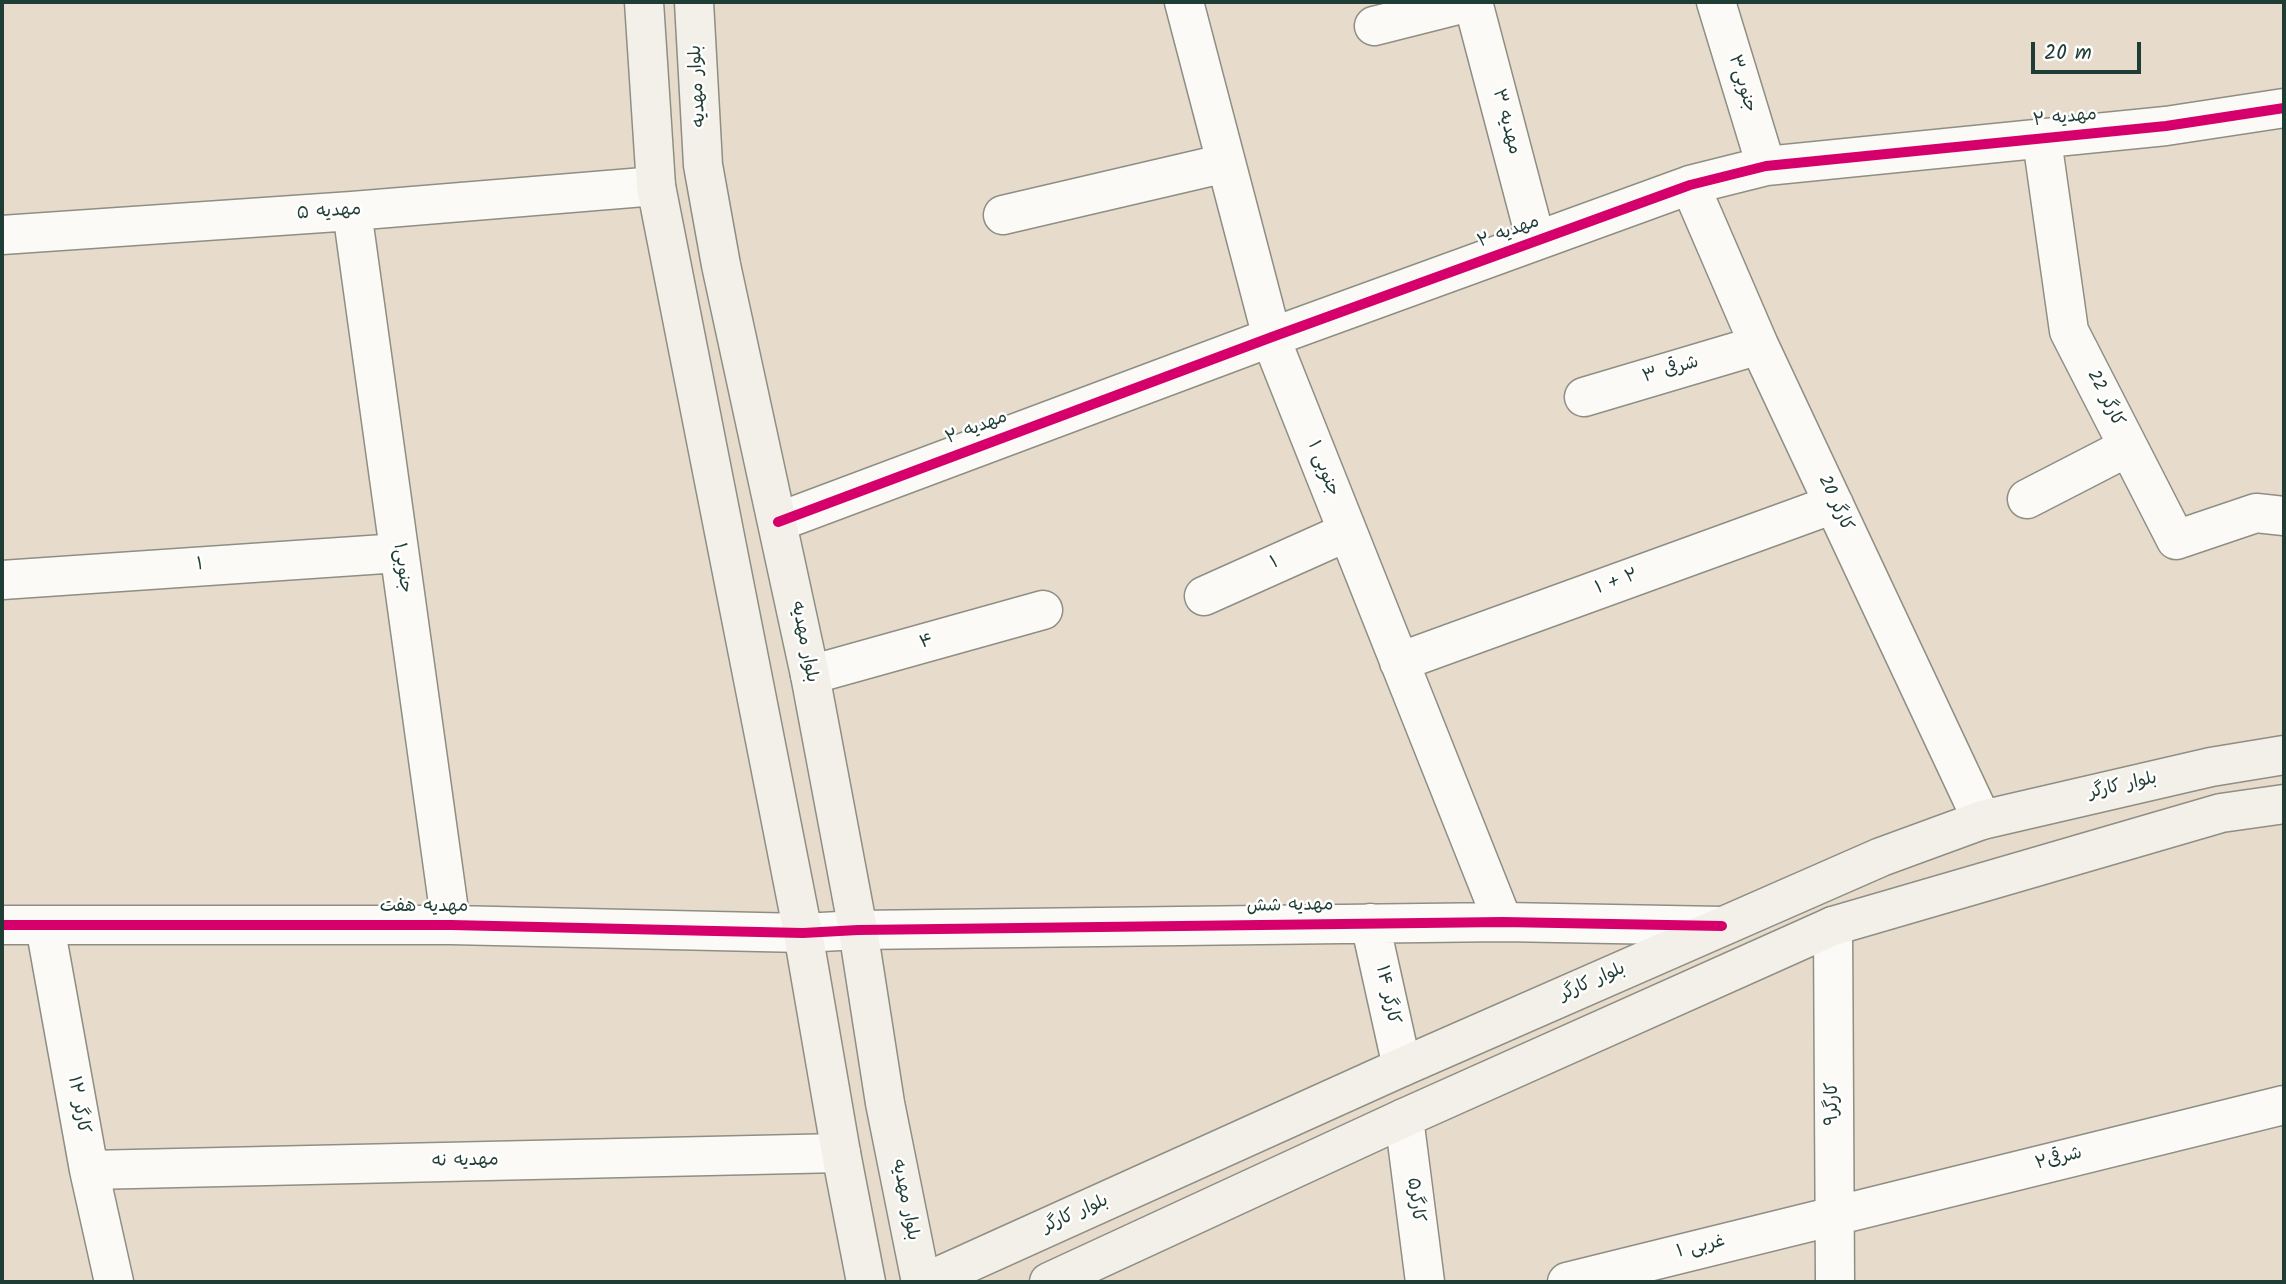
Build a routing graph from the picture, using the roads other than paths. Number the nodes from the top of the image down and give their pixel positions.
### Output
1 (644, 2) edge
2 (694, 2) edge
3 (1184, 2) edge
4 (1471, 2) edge
5 (1716, 2) edge
6 (1374, 26) dead end
7 (2284, 108) edge
8 (2042, 139) junction
9 (1226, 163) junction
10 (1766, 166) junction
11 (656, 186) junction
12 (1690, 186) junction
13 (352, 211) junction
14 (1003, 215) dead end
15 (2, 235) edge
16 (1536, 241) junction
17 (1272, 337) junction
18 (1759, 345) junction
19 (1584, 397) dead end
20 (2129, 447) junction
21 (2027, 499) dead end
22 (1834, 504) junction
23 (2284, 516) edge
24 (778, 522) junction
25 (1347, 532) junction
26 (399, 553) junction
27 (2, 580) edge
28 (1204, 596) dead end
29 (1043, 610) dead end
30 (1399, 662) junction
31 (810, 676) junction
32 (2284, 755) edge
33 (2284, 804) edge
34 (1982, 820) junction
35 (1503, 922) junction
36 (1370, 923) junction
37 (2, 925) edge
38 (451, 925) junction
39 (45, 926) junction
40 (1722, 926) junction
41 (1833, 926) junction
42 (858, 930) junction
43 (803, 933) junction
44 (1402, 1067) junction
45 (2284, 1105) edge
46 (1404, 1118) junction
47 (841, 1153) junction
48 (89, 1170) junction
49 (1158, 1177) junction
50 (1835, 1214) junction
51 (1180, 1222) junction
52 (114, 1282) edge
53 (866, 1282) edge
54 (921, 1282) edge
55 (926, 1282) edge
56 (1049, 1282) edge
57 (1425, 1282) edge
58 (1567, 1282) edge
59 (1835, 1282) edge

1 - 11 main road
2 - 24 main road, بلوار مهدیه
3 - 9 street, ۱ جنوبی
4 - 6 street
4 - 16 street, مهدیه ۳
5 - 10 street, جنوبی۳
7 - 8 street, مهدیه ۲
8 - 10 street, مهدیه ۲
8 - 20 street, کارگر 22
9 - 14 street
9 - 17 street, ۱ جنوبی
10 - 12 street, مهدیه ۲
11 - 13 street, مهدیه ۵
11 - 43 main road
12 - 16 street, مهدیه ۲
12 - 18 street, کارگر 20
13 - 15 street, مهدیه ۵
13 - 26 street, جنوبی۱
16 - 17 street, مهدیه ۲
17 - 24 street, مهدیه ۲
17 - 25 street, ۱ جنوبی
18 - 19 street, ۳ شرقی
18 - 22 street, کارگر 20
20 - 21 street
20 - 23 street, کارگر 22
22 - 30 street, ۱ + ۲
22 - 34 street, کارگر 20
24 - 31 main road, بلوار مهدیه
25 - 28 street, ۱
25 - 30 street, ۱ جنوبی
26 - 27 street, ۱
26 - 38 street, جنوبی۱
29 - 31 street, ۴
30 - 35 street, ۱ جنوبی
31 - 42 main road, بلوار مهدیه
32 - 34 main road, بلوار کارگر
33 - 41 main road
34 - 40 main road, بلوار کارگر
35 - 36 street, مهدیه شش
35 - 40 street, مهدیه شش
36 - 42 street, مهدیه شش
36 - 44 street, کارگر ۱۴
37 - 39 street, مهدیه هفت
38 - 39 street, مهدیه هفت
38 - 43 street, مهدیه هفت
39 - 48 street, کارگر ۱۲
40 - 44 main road, بلوار کارگر
41 - 46 main road
41 - 50 street, کارگر۹
42 - 43 street, مهدیه شش
42 - 54 main road, بلوار مهدیه
43 - 47 main road
44 - 49 main road, بلوار کارگر
45 - 50 street, شرقی۲
46 - 51 main road
46 - 57 street, کارگر۵
47 - 48 street, مهدیه نه
47 - 53 main road
48 - 52 street, کارگر ۱۲
49 - 51 main road
49 - 55 main road, بلوار کارگر
50 - 58 street, ۱ غربی
50 - 59 street, کارگر۹
51 - 56 main road

